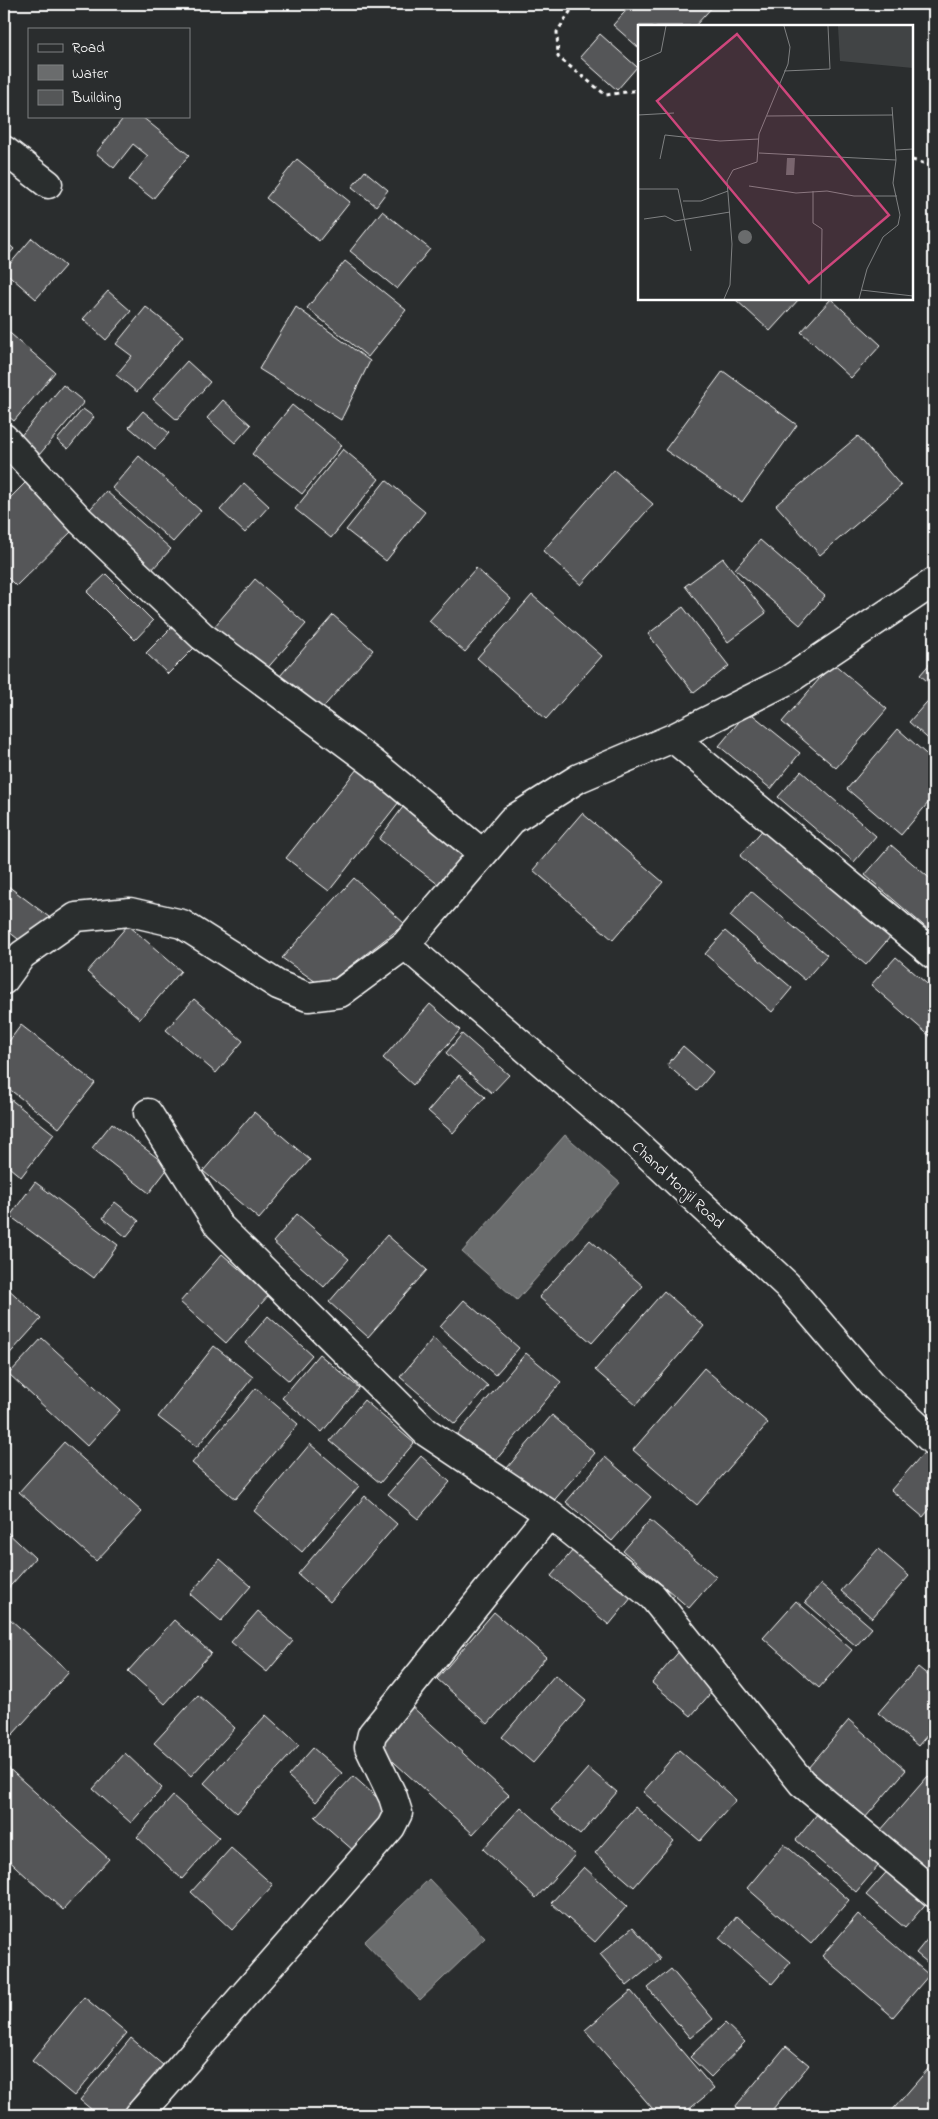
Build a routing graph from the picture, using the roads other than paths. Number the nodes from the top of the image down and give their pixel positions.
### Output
1 (4, 150) edge
2 (48, 184) dead end
3 (4, 438) edge
4 (934, 582) edge
5 (673, 738) junction
6 (482, 853) junction
7 (405, 945) junction
8 (934, 955) edge
9 (4, 980) edge
10 (148, 1113) dead end
11 (934, 1442) edge
12 (549, 1514) junction
13 (934, 1893) edge
14 (139, 2115) edge

1 - 2 street
3 - 6 street
4 - 5 street
5 - 6 street
5 - 8 street
6 - 7 street
7 - 9 street
7 - 11 street, Chand Monjil Road
10 - 12 street
12 - 13 street
12 - 14 street

